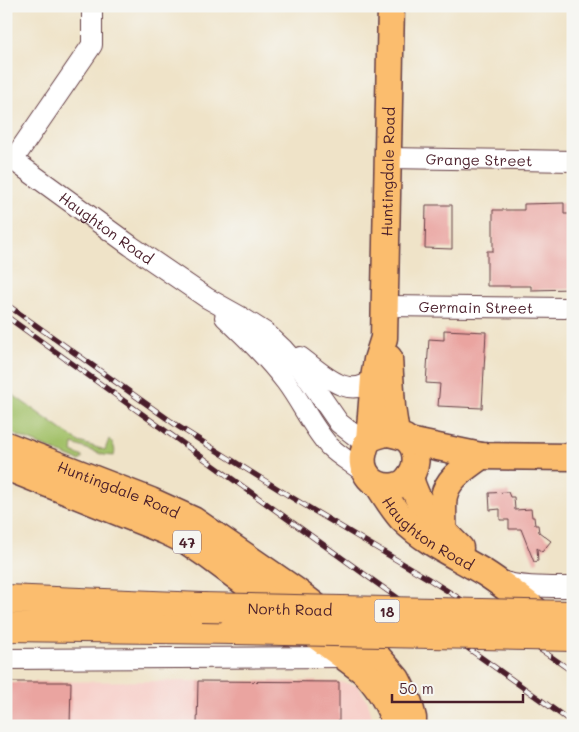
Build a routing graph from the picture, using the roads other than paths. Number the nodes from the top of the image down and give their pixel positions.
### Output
1 (92, 6) edge
2 (391, 6) edge
3 (10, 157) edge
4 (387, 158) junction
5 (573, 161) edge
6 (207, 298) junction
7 (386, 306) junction
8 (565, 308) dead end
9 (384, 338) junction
10 (273, 339) junction
11 (374, 378) junction
12 (402, 438) junction
13 (368, 441) junction
14 (6, 445) edge
15 (481, 456) junction
16 (573, 457) edge
17 (6, 467) edge
18 (411, 475) junction
19 (372, 479) junction
20 (443, 531) junction
21 (485, 574) junction
22 (573, 586) edge
23 (6, 599) edge
24 (573, 615) edge
25 (6, 627) edge
26 (573, 637) edge
27 (344, 657) junction
28 (6, 659) edge
29 (396, 726) edge
30 (413, 726) edge

1 - 3 street
2 - 4 main road, Huntingdale Road
3 - 6 street, Haughton Road
4 - 5 street, Grange Street
4 - 7 main road, Huntingdale Road
6 - 10 street, Haughton Road
6 - 19 street, Haughton Road
7 - 8 street, Germain Street
7 - 9 main road, Huntingdale Road
9 - 11 main road, Huntingdale Road
9 - 12 main road, Huntingdale Road
10 - 11 street
10 - 13 street, Haughton Road
11 - 13 main road, Huntingdale Road
12 - 13 main road
12 - 15 main road
12 - 18 main road
13 - 19 main road
14 - 30 main road, Huntingdale Road / 47
15 - 16 main road
15 - 18 main road
15 - 20 main road
17 - 27 main road, Huntingdale Road / 47
18 - 19 main road
18 - 20 main road, Haughton Road
19 - 21 main road, Haughton Road
20 - 21 main road, Haughton Road
21 - 22 street
21 - 26 main road, Haughton Road
23 - 24 highway, North Road / 18, bridge
25 - 26 highway, North Road / 18, bridge
27 - 28 street
27 - 29 main road, Huntingdale Road / 47

